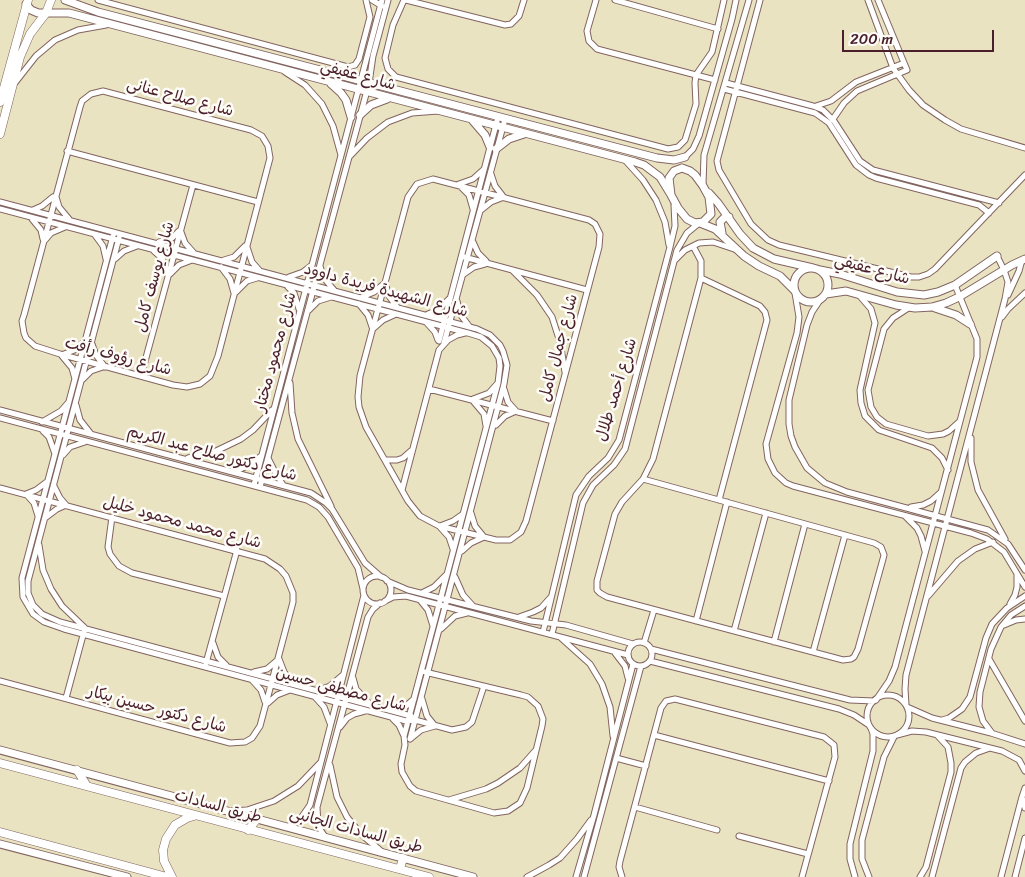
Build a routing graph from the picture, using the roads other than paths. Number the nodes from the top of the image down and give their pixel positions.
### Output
1 (51, 0) edge
2 (98, 0) edge
3 (366, 0) edge
4 (372, 0) edge
5 (405, 0) edge
6 (524, 0) edge
7 (596, 0) edge
8 (615, 0) edge
9 (724, 0) edge
10 (736, 0) edge
11 (749, 0) edge
12 (760, 0) edge
13 (868, 0) edge
14 (878, 0) edge
15 (68, 1) edge
16 (27, 2) edge
17 (381, 3) edge
18 (387, 3) edge
19 (46, 13) junction
20 (69, 14) junction
21 (110, 24) junction
22 (718, 29) junction
23 (729, 31) junction
24 (741, 33) junction
25 (204, 40) junction
26 (202, 48) junction
27 (904, 63) junction
28 (893, 68) junction
29 (283, 70) junction
30 (897, 74) junction
31 (696, 75) junction
32 (0, 76) edge
33 (359, 80) junction
34 (715, 80) junction
35 (328, 82) junction
36 (369, 83) junction
37 (726, 83) junction
38 (9, 85) junction
39 (738, 86) junction
40 (724, 89) junction
41 (358, 90) junction
42 (366, 92) junction
43 (736, 92) junction
44 (835, 98) junction
45 (393, 99) junction
46 (0, 102) edge
47 (815, 106) junction
48 (842, 106) junction
49 (440, 111) junction
50 (360, 114) junction
51 (351, 117) junction
52 (501, 118) junction
53 (833, 119) junction
54 (471, 120) junction
55 (499, 127) junction
56 (525, 133) junction
57 (0, 134) edge
58 (493, 148) junction
59 (1025, 148) edge
60 (67, 152) junction
61 (341, 156) junction
62 (685, 157) junction
63 (623, 159) junction
64 (348, 160) junction
65 (670, 160) junction
66 (484, 169) junction
67 (678, 169) junction
68 (491, 171) junction
69 (878, 172) junction
70 (1025, 175) edge
71 (876, 178) junction
72 (458, 184) junction
73 (193, 185) junction
74 (705, 188) junction
75 (482, 191) junction
76 (55, 195) junction
77 (504, 197) junction
78 (672, 199) junction
79 (988, 200) junction
80 (0, 202) edge
81 (258, 202) junction
82 (999, 203) junction
83 (985, 208) junction
84 (0, 209) edge
85 (32, 210) junction
86 (474, 210) junction
87 (480, 211) junction
88 (989, 213) junction
89 (50, 215) junction
90 (29, 217) junction
91 (729, 217) junction
92 (72, 221) junction
93 (48, 222) junction
94 (699, 223) junction
95 (68, 227) junction
96 (181, 229) junction
97 (114, 232) junction
98 (93, 233) junction
99 (120, 234) junction
100 (722, 234) junction
101 (682, 239) junction
102 (116, 240) junction
103 (472, 240) junction
104 (43, 242) junction
105 (154, 242) junction
106 (247, 244) junction
107 (138, 245) junction
108 (693, 246) junction
109 (176, 248) junction
110 (670, 248) junction
111 (152, 249) junction
112 (737, 250) junction
113 (195, 253) junction
114 (174, 255) junction
115 (997, 256) joint
116 (465, 257) junction
117 (193, 260) junction
118 (222, 260) junction
119 (1023, 260) edge
120 (674, 261) junction
121 (106, 262) junction
122 (113, 262) junction
123 (488, 263) junction
124 (312, 264) junction
125 (242, 266) junction
126 (319, 266) junction
127 (220, 267) junction
128 (511, 269) junction
129 (817, 269) junction
130 (1004, 270) junction
131 (261, 271) junction
132 (240, 272) junction
133 (168, 276) junction
134 (463, 276) junction
135 (259, 277) junction
136 (287, 278) junction
137 (701, 278) junction
138 (307, 283) junction
139 (384, 283) junction
140 (285, 284) junction
141 (314, 285) junction
142 (955, 286) junction
143 (306, 290) junction
144 (334, 290) junction
145 (587, 290) junction
146 (312, 292) junction
147 (795, 292) junction
148 (1025, 293) edge
149 (859, 294) junction
150 (234, 295) junction
151 (333, 297) junction
152 (823, 297) junction
153 (959, 297) junction
154 (361, 298) junction
155 (454, 298) junction
156 (1006, 300) junction
157 (380, 302) junction
158 (359, 304) junction
159 (398, 307) junction
160 (932, 307) junction
161 (910, 308) junction
162 (378, 309) junction
163 (300, 311) junction
164 (307, 313) junction
165 (396, 314) junction
166 (426, 318) junction
167 (999, 322) junction
168 (447, 324) junction
169 (970, 324) junction
170 (372, 330) junction
171 (468, 330) junction
172 (89, 341) junction
173 (441, 342) junction
174 (60, 354) junction
175 (83, 361) junction
176 (106, 367) junction
177 (638, 370) junction
178 (645, 372) junction
179 (565, 374) junction
180 (141, 376) junction
181 (290, 378) junction
182 (78, 381) junction
183 (501, 384) junction
184 (429, 389) junction
185 (470, 400) junction
186 (72, 402) junction
187 (492, 405) junction
188 (0, 406) edge
189 (499, 407) junction
190 (274, 408) junction
191 (0, 410) edge
192 (516, 411) junction
193 (8, 412) junction
194 (0, 420) edge
195 (553, 421) junction
196 (961, 421) junction
197 (42, 422) junction
198 (65, 428) junction
199 (486, 428) junction
200 (40, 429) junction
201 (971, 429) junction
202 (493, 430) junction
203 (63, 435) junction
204 (92, 435) junction
205 (90, 442) junction
206 (413, 449) junction
207 (58, 456) junction
208 (262, 456) junction
209 (268, 458) junction
210 (185, 459) junction
211 (385, 460) junction
212 (948, 470) junction
213 (234, 472) junction
214 (256, 478) junction
215 (643, 479) junction
216 (48, 480) junction
217 (262, 480) junction
218 (53, 485) junction
219 (254, 485) junction
220 (283, 485) junction
221 (260, 487) junction
222 (0, 488) edge
223 (942, 489) junction
224 (402, 490) junction
225 (26, 494) junction
226 (46, 500) junction
227 (719, 500) junction
228 (727, 502) junction
229 (66, 505) junction
230 (907, 507) junction
231 (332, 509) junction
232 (464, 512) junction
233 (471, 513) junction
234 (766, 513) junction
235 (936, 515) junction
236 (904, 516) junction
237 (112, 517) junction
238 (38, 518) junction
239 (45, 518) junction
240 (947, 518) junction
241 (934, 523) junction
242 (805, 524) junction
243 (439, 526) junction
244 (945, 526) junction
245 (459, 531) junction
246 (466, 533) junction
247 (845, 535) junction
248 (484, 537) junction
249 (38, 542) junction
250 (993, 542) junction
251 (1008, 544) junction
252 (237, 550) junction
253 (454, 551) junction
254 (460, 552) junction
255 (926, 553) junction
256 (1024, 569) edge
257 (1016, 572) junction
258 (448, 573) junction
259 (455, 574) junction
260 (381, 577) junction
261 (387, 581) junction
262 (1025, 587) edge
263 (364, 592) junction
264 (422, 593) junction
265 (552, 594) junction
266 (224, 596) junction
267 (1025, 596) edge
268 (442, 598) junction
269 (926, 598) junction
270 (420, 600) junction
271 (448, 600) junction
272 (383, 602) junction
273 (440, 605) junction
274 (473, 606) junction
275 (1025, 606) edge
276 (446, 607) junction
277 (1007, 608) junction
278 (654, 610) junction
279 (469, 613) junction
280 (516, 617) junction
281 (1025, 619) edge
282 (696, 621) junction
283 (545, 624) junction
284 (555, 624) junction
285 (1001, 627) junction
286 (85, 628) junction
287 (433, 630) junction
288 (439, 631) junction
289 (734, 631) junction
290 (543, 632) junction
291 (83, 634) junction
292 (555, 635) junction
293 (212, 640) junction
294 (644, 642) junction
295 (774, 642) junction
296 (633, 644) junction
297 (651, 649) junction
298 (610, 650) junction
299 (813, 652) junction
300 (628, 655) junction
301 (988, 658) junction
302 (279, 659) junction
303 (207, 661) junction
304 (650, 661) junction
305 (633, 664) junction
306 (226, 666) junction
307 (641, 666) junction
308 (205, 667) junction
309 (422, 671) junction
310 (252, 673) junction
311 (345, 673) junction
312 (428, 673) junction
313 (352, 675) junction
314 (273, 678) junction
315 (251, 679) junction
316 (0, 680) edge
317 (629, 681) junction
318 (292, 683) junction
319 (272, 685) junction
320 (484, 686) junction
321 (291, 690) junction
322 (318, 690) junction
323 (315, 696) junction
324 (339, 696) junction
325 (418, 697) junction
326 (66, 698) junction
327 (346, 698) junction
328 (842, 698) junction
329 (874, 700) junction
330 (337, 702) junction
331 (345, 704) junction
332 (370, 704) junction
333 (266, 705) junction
334 (907, 706) junction
335 (838, 709) junction
336 (368, 710) junction
337 (392, 710) junction
338 (391, 717) junction
339 (409, 718) junction
340 (415, 720) junction
341 (942, 720) junction
342 (1025, 721) edge
343 (435, 726) junction
344 (870, 726) junction
345 (330, 728) junction
346 (338, 730) junction
347 (992, 733) junction
348 (654, 735) junction
349 (937, 735) junction
350 (896, 736) junction
351 (407, 738) junction
352 (613, 741) junction
353 (1025, 744) edge
354 (990, 748) junction
355 (537, 749) junction
356 (0, 750) edge
357 (616, 758) junction
358 (322, 761) junction
359 (330, 762) junction
360 (0, 763) edge
361 (646, 766) junction
362 (77, 770) junction
363 (1025, 771) edge
364 (605, 774) junction
365 (612, 776) junction
366 (829, 781) junction
367 (87, 786) junction
368 (1024, 788) edge
369 (1022, 798) junction
370 (448, 800) junction
371 (310, 805) junction
372 (317, 807) junction
373 (635, 807) junction
374 (1025, 808) edge
375 (228, 811) junction
376 (594, 815) junction
377 (194, 816) junction
378 (257, 819) junction
379 (855, 820) junction
380 (867, 823) junction
381 (287, 827) junction
382 (248, 830) junction
383 (717, 830) dead end
384 (0, 832) edge
385 (739, 836) dead end
386 (325, 837) junction
387 (1025, 838) edge
388 (0, 844) edge
389 (384, 853) junction
390 (808, 854) junction
391 (403, 858) junction
392 (400, 869) junction
393 (127, 877) edge
394 (167, 877) edge
395 (172, 877) edge
396 (429, 877) edge
397 (473, 877) edge
398 (527, 877) edge
399 (576, 877) edge
400 (584, 877) edge
401 (622, 877) edge
402 (802, 877) edge
403 (856, 877) edge
404 (869, 877) edge
405 (920, 877) edge
406 (932, 877) edge
407 (1001, 877) edge
408 (1014, 877) edge

1 - 19 main road
2 - 3 street
4 - 17 street
5 - 6 street
5 - 31 street
7 - 31 street
8 - 22 street
9 - 22 street
10 - 23 street
11 - 24 street
12 - 39 street
13 - 28 street
14 - 27 street
15 - 20 street
15 - 25 street, شارع عفيفي
16 - 19 street, شارع عفيفي
16 - 38 main road
17 - 18 street
17 - 33 street, شارع محمود مختار
18 - 36 street, شارع محمود مختار
19 - 20 street, شارع عفيفي
19 - 38 main road
20 - 21 street, شارع عفيفي
21 - 26 street, شارع عفيفي
21 - 38 street
22 - 31 street
23 - 24 street
23 - 34 street
24 - 37 street
25 - 26 street
25 - 33 street, شارع عفيفي
26 - 29 street, شارع عفيفي
27 - 28 street
27 - 30 street
28 - 30 street
28 - 44 street
29 - 35 street, شارع عفيفي
29 - 61 street
30 - 48 street
30 - 59 street
31 - 34 street
32 - 38 street
33 - 36 street, شارع عفيفي
33 - 41 street, شارع محمود مختار
34 - 62 street
35 - 41 street, شارع عفيفي
35 - 51 street
36 - 42 street, شارع محمود مختار
36 - 52 street, شارع عفيفي
37 - 39 street
37 - 40 street
38 - 46 main road
38 - 57 main road
39 - 43 street
39 - 47 street
40 - 43 street
40 - 74 street
41 - 42 street, شارع عفيفي
41 - 51 street, شارع محمود مختار
42 - 45 street, شارع عفيفي
42 - 50 street, شارع محمود مختار
43 - 71 street
43 - 88 street
44 - 47 street
44 - 48 street
45 - 49 street, شارع عفيفي
45 - 50 street
47 - 53 street
48 - 53 street
49 - 54 street, شارع عفيفي
49 - 64 street
50 - 64 street, شارع محمود مختار
51 - 61 street, شارع محمود مختار
52 - 55 street
52 - 65 street, شارع عفيفي
53 - 69 street
54 - 55 street, شارع عفيفي
54 - 58 street
55 - 56 street, شارع عفيفي
55 - 58 street
56 - 58 street
56 - 63 street, شارع عفيفي
58 - 66 street
58 - 68 street
60 - 73 street
60 - 76 street, شارع صلاح عنانى
60 - 81 street, شارع صلاح عنانى
61 - 124 street, شارع محمود مختار
62 - 65 street, شارع عفيفي
62 - 67 street
63 - 78 street, شارع عفيفي
63 - 110 street
64 - 126 street, شارع محمود مختار
65 - 67 street, شارع عفيفي
66 - 72 street
66 - 75 street
67 - 74 street, شارع عفيفي
67 - 78 street
68 - 75 street
68 - 77 street
69 - 71 street
69 - 79 street
70 - 82 street
71 - 83 street
72 - 75 street, شارع جمال كامل
72 - 86 street
72 - 139 street, شارع جمال كامل
73 - 81 street
73 - 96 street, شارع يوسف كامل
74 - 91 street, شارع عفيفي
74 - 94 street
75 - 77 street, شارع جمال كامل
75 - 86 street
75 - 87 street
76 - 85 street
76 - 89 street, شارع صلاح عنانى
76 - 92 street
77 - 87 street
77 - 145 street, شارع جمال كامل
78 - 94 street, شارع عفيفي
78 - 110 street, شارع أحمد طلال
79 - 82 street
79 - 83 street
80 - 85 street, شارع الشهيدة فريدة داوود
81 - 106 street, شارع صلاح عنانى
82 - 88 street
83 - 88 street
84 - 90 street, شارع الشهيدة فريدة داوود
85 - 89 street, شارع الشهيدة فريدة داوود
86 - 116 street
87 - 103 street
89 - 92 street, شارع الشهيدة فريدة داوود
89 - 93 street, شارع صلاح عنانى
90 - 93 street, شارع الشهيدة فريدة داوود
90 - 104 street
91 - 100 street
91 - 129 street, شارع عفيفي
92 - 97 street, شارع الشهيدة فريدة داوود
93 - 95 street, شارع الشهيدة فريدة داوود
93 - 104 street, شارع رؤوف رأفت
94 - 100 street
94 - 101 street, شارع أحمد طلال
95 - 98 street, شارع الشهيدة فريدة داوود
95 - 104 street
96 - 105 street
96 - 109 street, شارع يوسف كامل
96 - 113 street
97 - 99 street, شارع الشهيدة فريدة داوود
97 - 102 street
98 - 102 street, شارع الشهيدة فريدة داوود
98 - 121 street
99 - 102 street
99 - 105 street, شارع الشهيدة فريدة داوود
100 - 112 street
101 - 110 street
101 - 120 street, شارع أحمد طلال
102 - 107 street, شارع الشهيدة فريدة داوود
102 - 121 street
102 - 122 street
103 - 116 street
103 - 123 street
104 - 174 street, شارع رؤوف رأفت
105 - 109 street, شارع الشهيدة فريدة داوود
106 - 118 street
106 - 125 street, شارع صلاح عنانى
106 - 131 street
107 - 111 street, شارع الشهيدة فريدة داوود
107 - 122 street
108 - 112 street
108 - 120 street
108 - 137 street
109 - 113 street, شارع الشهيدة فريدة داوود
109 - 114 street, شارع يوسف كامل
110 - 177 street, شارع أحمد طلال
111 - 114 street, شارع الشهيدة فريدة داوود
111 - 133 street
112 - 147 street
113 - 118 street, شارع الشهيدة فريدة داوود
114 - 117 street, شارع الشهيدة فريدة داوود
114 - 133 street, شارع يوسف كامل
115 - 130 street
115 - 142 street, شارع عفيفي
116 - 123 street
116 - 134 street
116 - 155 street
117 - 127 street, شارع الشهيدة فريدة داوود
117 - 133 street
118 - 125 street, شارع الشهيدة فريدة داوود
119 - 130 street, شارع عفيفي
119 - 156 street
120 - 178 street, شارع أحمد طلال
121 - 172 street
122 - 172 street
123 - 128 street
123 - 134 street
124 - 136 street
124 - 138 street, شارع محمود مختار
125 - 131 street, شارع الشهيدة فريدة داوود
125 - 132 street, شارع رؤوف رأفت
126 - 141 street, شارع محمود مختار
126 - 144 street
127 - 132 street, شارع الشهيدة فريدة داوود
127 - 150 street
128 - 145 street
128 - 179 street
129 - 142 street, شارع عفيفي
129 - 147 street
129 - 152 street
130 - 153 street, شارع عفيفي
130 - 156 street
131 - 136 street, شارع الشهيدة فريدة داوود
132 - 135 street, شارع الشهيدة فريدة داوود
132 - 150 street, شارع رؤوف رأفت
133 - 180 street, شارع يوسف كامل
134 - 155 street
135 - 140 street, شارع الشهيدة فريدة داوود
135 - 150 street
136 - 138 street, شارع الشهيدة فريدة داوود
137 - 215 street
137 - 227 street
138 - 141 street, شارع الشهيدة فريدة داوود
138 - 143 street, شارع محمود مختار
139 - 154 street
139 - 157 street, شارع جمال كامل
139 - 159 street
140 - 143 street, شارع الشهيدة فريدة داوود
140 - 163 street
141 - 144 street, شارع الشهيدة فريدة داوود
141 - 146 street, شارع محمود مختار
142 - 153 street
143 - 146 street, شارع الشهيدة فريدة داوود
143 - 163 street, شارع محمود مختار
144 - 154 street, شارع الشهيدة فريدة داوود
145 - 179 street, شارع جمال كامل
146 - 151 street, شارع الشهيدة فريدة داوود
146 - 164 street, شارع محمود مختار
147 - 152 street
147 - 236 street
148 - 167 street
149 - 152 street, شارع عفيفي
149 - 161 street, شارع عفيفي
149 - 212 street
150 - 180 street, شارع رؤوف رأفت
151 - 158 street, شارع الشهيدة فريدة داوود
151 - 164 street
152 - 230 street
153 - 160 street, شارع عفيفي
153 - 169 street
154 - 157 street, شارع الشهيدة فريدة داوود
155 - 166 street
155 - 168 street
155 - 171 street
156 - 167 street
157 - 159 street, شارع الشهيدة فريدة داوود
157 - 162 street, شارع جمال كامل
158 - 162 street, شارع الشهيدة فريدة داوود
158 - 170 street
159 - 166 street, شارع الشهيدة فريدة داوود
160 - 161 street, شارع عفيفي
160 - 169 street
161 - 196 street
162 - 165 street, شارع الشهيدة فريدة داوود
162 - 170 street, شارع جمال كامل
163 - 190 street, شارع محمود مختار
164 - 181 street, شارع محمود مختار
165 - 166 street, شارع الشهيدة فريدة داوود
165 - 170 street
166 - 168 street, شارع الشهيدة فريدة داوود
166 - 173 street
167 - 201 street
168 - 171 street, شارع الشهيدة فريدة داوود
168 - 173 street
169 - 196 street
170 - 211 street, شارع جمال كامل
171 - 173 street
171 - 183 street, شارع الشهيدة فريدة داوود
172 - 174 street
172 - 175 street, شارع مصطفى حسين
172 - 176 street
173 - 184 street
174 - 175 street, شارع رؤوف رأفت
174 - 182 street
175 - 176 street, شارع رؤوف رأفت
175 - 182 street, شارع مصطفى حسين
176 - 180 street, شارع رؤوف رأفت
176 - 182 street
177 - 178 street
177 - 265 street, شارع أحمد طلال
178 - 284 street, شارع أحمد طلال
179 - 195 street, شارع جمال كامل
181 - 209 street, شارع محمود مختار
181 - 231 street
182 - 186 street, شارع مصطفى حسين
183 - 185 street
183 - 187 street, شارع الشهيدة فريدة داوود
183 - 189 street, شارع الشهيدة فريدة داوود
183 - 192 street
184 - 185 street
184 - 206 street
185 - 187 street
185 - 199 street
186 - 197 street
186 - 198 street, شارع مصطفى حسين
186 - 204 street
187 - 189 street
187 - 199 street, شارع الشهيدة فريدة داوود
188 - 193 street
189 - 192 street
189 - 202 street, شارع الشهيدة فريدة داوود
190 - 208 street, شارع محمود مختار
190 - 210 street
191 - 193 street, شارع دكتور صلاح عبد الكريم
192 - 195 street
192 - 202 street
193 - 197 street, شارع دكتور صلاح عبد الكريم
194 - 200 street, شارع دكتور صلاح عبد الكريم
195 - 248 street, شارع جمال كامل
196 - 212 street
197 - 198 street, شارع دكتور صلاح عبد الكريم
198 - 203 street, شارع مصطفى حسين
198 - 204 street, شارع دكتور صلاح عبد الكريم
199 - 232 street, شارع الشهيدة فريدة داوود
200 - 203 street, شارع دكتور صلاح عبد الكريم
200 - 207 street
201 - 240 street
201 - 251 street
202 - 233 street, شارع الشهيدة فريدة داوود
203 - 205 street, شارع دكتور صلاح عبد الكريم
203 - 207 street, شارع مصطفى حسين
204 - 210 street, شارع دكتور صلاح عبد الكريم
205 - 207 street
205 - 219 street, شارع دكتور صلاح عبد الكريم
206 - 211 street
206 - 224 street
207 - 216 street, شارع مصطفى حسين
207 - 218 street, شارع مصطفى حسين
208 - 213 street
208 - 214 street, شارع محمود مختار
209 - 217 street, شارع محمود مختار
209 - 220 street
210 - 213 street, شارع دكتور صلاح عبد الكريم
211 - 224 street, شارع جمال كامل
212 - 223 street
213 - 214 street, شارع دكتور صلاح عبد الكريم
214 - 217 street, شارع دكتور صلاح عبد الكريم
214 - 219 street, شارع محمود مختار
215 - 227 street
215 - 278 street
216 - 225 street
216 - 226 street, شارع مصطفى حسين
217 - 220 street, شارع دكتور صلاح عبد الكريم
217 - 221 street, شارع محمود مختار
218 - 226 street, شارع مصطفى حسين
218 - 229 street
219 - 221 street, شارع دكتور صلاح عبد الكريم
220 - 231 street, شارع دكتور صلاح عبد الكريم
221 - 263 street, شارع دكتور صلاح عبد الكريم
222 - 225 street
223 - 230 street
223 - 235 street
224 - 243 street, شارع جمال كامل
225 - 226 street
225 - 238 street
226 - 229 street, شارع محمد محمود خليل
226 - 238 street, شارع مصطفى حسين
226 - 239 street, شارع مصطفى حسين
227 - 228 street
228 - 234 street
228 - 282 street
229 - 237 street, شارع محمد محمود خليل
229 - 239 street
230 - 235 street
231 - 260 street, شارع دكتور صلاح عبد الكريم
232 - 243 street
232 - 245 street, شارع الشهيدة فريدة داوود
233 - 246 street, شارع الشهيدة فريدة داوود
233 - 248 street
234 - 242 street
234 - 289 street
235 - 240 street
235 - 241 street
236 - 241 street
236 - 255 street
237 - 252 street, شارع محمد محمود خليل
237 - 266 street
238 - 291 street, شارع مصطفى حسين
239 - 249 street, شارع مصطفى حسين
240 - 244 street
240 - 251 street
241 - 244 street
241 - 255 street
242 - 247 street
242 - 295 street
243 - 245 street, شارع جمال كامل
243 - 253 street
244 - 250 street
244 - 269 street
245 - 246 street, شارع جمال كامل
245 - 253 street, شارع الشهيدة فريدة داوود
246 - 248 street, شارع جمال كامل
246 - 254 street, شارع الشهيدة فريدة داوود
247 - 299 street
247 - 299 street
248 - 254 street
249 - 286 street
249 - 286 street, شارع مصطفى حسين
250 - 257 street
250 - 269 street
251 - 256 street
252 - 266 street
252 - 302 street, شارع محمد محمود خليل
253 - 258 street, شارع الشهيدة فريدة داوود
254 - 259 street, شارع الشهيدة فريدة داوود
255 - 329 street
257 - 262 street
257 - 277 street
258 - 264 street
258 - 268 street, شارع الشهيدة فريدة داوود
259 - 271 street, شارع الشهيدة فريدة داوود
259 - 274 street
260 - 261 street
260 - 263 street
261 - 264 street
261 - 272 street
263 - 272 street
263 - 311 street, شارع دكتور صلاح عبد الكريم
264 - 268 street
265 - 280 street
265 - 283 street, شارع أحمد طلال
266 - 293 street
267 - 277 street
268 - 271 street
268 - 273 street, شارع الشهيدة فريدة داوود
269 - 334 street
270 - 272 street
270 - 273 street
270 - 287 street
271 - 274 street
271 - 276 street, شارع الشهيدة فريدة داوود
272 - 313 street
273 - 276 street
273 - 287 street, شارع الشهيدة فريدة داوود
274 - 280 street
275 - 285 street
276 - 279 street
276 - 288 street, شارع الشهيدة فريدة داوود
277 - 341 street
278 - 282 street
278 - 294 street
279 - 288 street
279 - 290 street
280 - 283 street
281 - 285 street
282 - 289 street
283 - 284 street
283 - 290 street, شارع أحمد طلال
284 - 292 street, شارع أحمد طلال
284 - 296 street
285 - 301 street
286 - 291 street
286 - 303 street, شارع مصطفى حسين
287 - 309 street
288 - 312 street, شارع الشهيدة فريدة داوود
289 - 295 street
290 - 292 street
291 - 308 street, شارع مصطفى حسين
291 - 326 street
292 - 298 street
292 - 352 street
293 - 303 street
293 - 306 street
294 - 296 street
294 - 297 street
295 - 299 street
296 - 300 street
297 - 304 street
297 - 328 street
298 - 300 street
298 - 317 street
300 - 305 street
301 - 342 street
301 - 347 street
302 - 310 street
302 - 314 street, شارع محمد محمود خليل
302 - 318 street
303 - 306 street, شارع مصطفى حسين
303 - 308 street
304 - 307 street
304 - 335 street
305 - 307 street
305 - 317 street
306 - 310 street, شارع مصطفى حسين
307 - 357 street
308 - 315 street, شارع مصطفى حسين
309 - 312 street
309 - 325 street
310 - 314 street, شارع مصطفى حسين
311 - 322 street
311 - 324 street, شارع دكتور صلاح عبد الكريم
312 - 320 street
312 - 325 street
313 - 327 street
313 - 332 street
314 - 318 street, شارع مصطفى حسين
314 - 319 street, شارع محمد محمود خليل
315 - 319 street, شارع مصطفى حسين
315 - 333 street
316 - 326 street, شارع دكتور حسين بيكار
317 - 352 street
318 - 322 street, شارع مصطفى حسين
319 - 321 street, شارع مصطفى حسين
319 - 333 street, شارع دكتور حسين بيكار
320 - 343 street
320 - 355 street
321 - 323 street, شارع مصطفى حسين
321 - 333 street
322 - 324 street, شارع مصطفى حسين
323 - 330 street, شارع مصطفى حسين
323 - 345 street
324 - 327 street, شارع مصطفى حسين
324 - 330 street, شارع دكتور صلاح عبد الكريم
325 - 337 street
325 - 339 street
325 - 340 street
325 - 343 street
326 - 333 street, شارع دكتور حسين بيكار
327 - 331 street
327 - 332 street, شارع مصطفى حسين
328 - 329 street
328 - 335 street
329 - 334 street
329 - 344 street
330 - 331 street, شارع مصطفى حسين
330 - 345 street, شارع دكتور صلاح عبد الكريم
331 - 336 street, شارع مصطفى حسين
331 - 346 street
332 - 337 street, شارع مصطفى حسين
334 - 341 street
334 - 350 street
335 - 344 street
336 - 338 street, شارع مصطفى حسين
336 - 346 street
337 - 339 street, شارع مصطفى حسين
338 - 339 street, شارع مصطفى حسين
338 - 351 street
339 - 340 street, شارع مصطفى حسين
339 - 351 street
340 - 343 street
340 - 351 street
341 - 347 street
343 - 351 street
344 - 350 street
344 - 379 street
345 - 358 street, شارع دكتور صلاح عبد الكريم
346 - 359 street
347 - 353 street
348 - 361 street
348 - 366 street
348 - 366 street
349 - 350 street
349 - 354 street
349 - 405 street
350 - 380 street
351 - 370 street
352 - 364 street
354 - 363 street
354 - 406 street
355 - 370 street
355 - 370 street
356 - 362 street, طريق السادات الجانبى
357 - 361 street
357 - 365 street
358 - 371 street, شارع دكتور صلاح عبد الكريم
358 - 375 street
359 - 372 street
359 - 389 street
360 - 367 main road, طريق السادات
361 - 373 street
362 - 367 main road
362 - 375 street, طريق السادات الجانبى
364 - 365 street
364 - 376 street
365 - 400 street
366 - 390 street
367 - 377 main road, طريق السادات
368 - 369 street
369 - 374 street
369 - 407 street
371 - 372 street
371 - 381 street, شارع دكتور صلاح عبد الكريم
372 - 386 street
373 - 383 street
373 - 401 street
375 - 378 street, طريق السادات الجانبى
376 - 398 street
376 - 399 street
377 - 382 main road, طريق السادات
377 - 395 main road
378 - 381 street, طريق السادات الجانبى
378 - 382 main road
379 - 380 street
379 - 403 street
380 - 404 street
381 - 386 street, طريق السادات الجانبى
382 - 392 main road, طريق السادات
384 - 394 main road
385 - 390 street
386 - 389 street, طريق السادات الجانبى
387 - 408 street
388 - 393 street
389 - 391 street, طريق السادات الجانبى
390 - 402 street
391 - 392 main road
391 - 397 street, طريق السادات الجانبى
392 - 396 main road, طريق السادات

